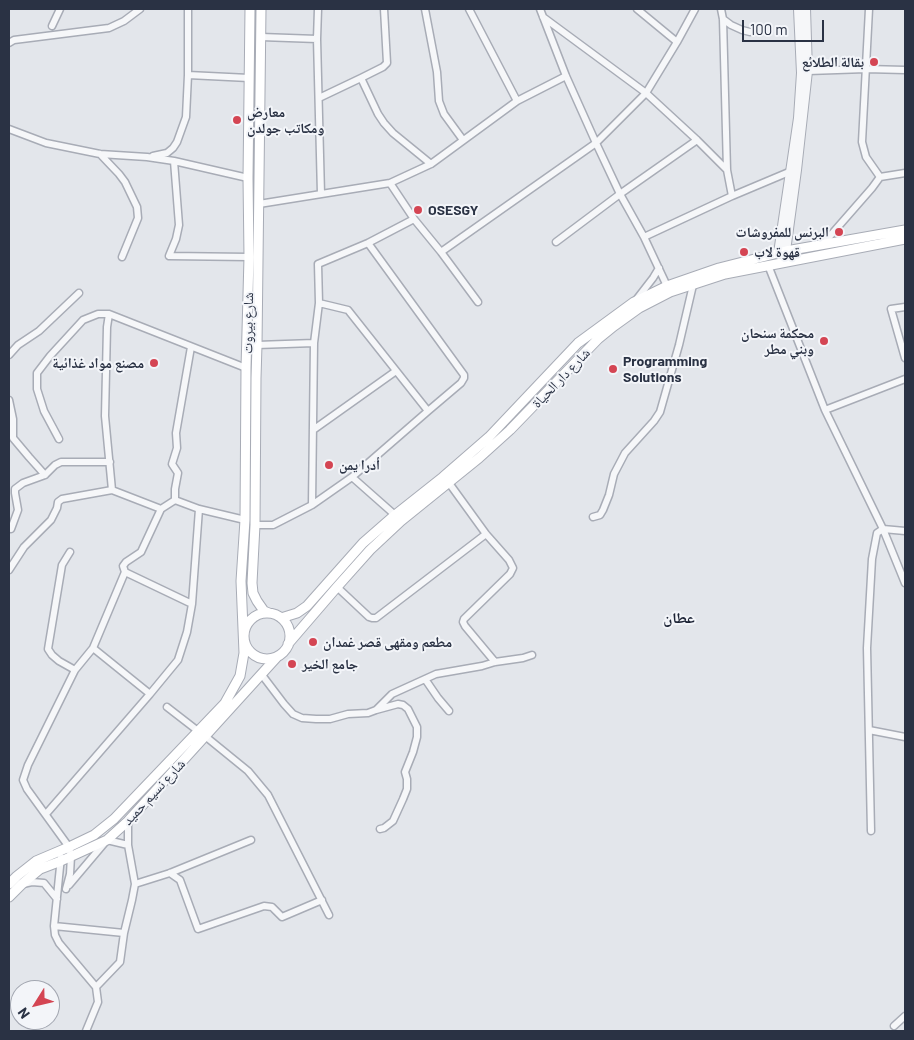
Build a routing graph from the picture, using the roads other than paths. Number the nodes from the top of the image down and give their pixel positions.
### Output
1 (60, 9) edge
2 (140, 9) edge
3 (188, 9) edge
4 (250, 9) edge
5 (260, 9) edge
6 (318, 9) edge
7 (384, 9) edge
8 (425, 9) edge
9 (469, 9) edge
10 (540, 9) edge
11 (637, 9) edge
12 (695, 9) edge
13 (721, 9) edge
14 (798, 9) edge
15 (806, 9) edge
16 (868, 9) edge
17 (542, 16) junction
18 (723, 19) junction
19 (52, 26) dead end
20 (750, 32) dead end
21 (261, 38) junction
22 (317, 38) junction
23 (677, 42) junction
24 (9, 43) edge
25 (866, 69) junction
26 (905, 70) edge
27 (808, 71) junction
28 (188, 75) junction
29 (566, 76) junction
30 (249, 78) junction
31 (361, 78) junction
32 (646, 93) junction
33 (319, 98) junction
34 (517, 101) junction
35 (9, 128) edge
36 (254, 136) junction
37 (463, 140) junction
38 (697, 140) junction
39 (596, 143) junction
40 (100, 154) junction
41 (147, 157) junction
42 (174, 161) junction
43 (431, 164) junction
44 (727, 170) junction
45 (789, 172) junction
46 (905, 173) edge
47 (880, 177) junction
48 (248, 178) junction
49 (390, 183) junction
50 (321, 194) junction
51 (620, 194) junction
52 (732, 196) junction
53 (259, 204) junction
54 (414, 219) junction
55 (905, 230) edge
56 (644, 237) junction
57 (905, 239) edge
58 (556, 242) dead end
59 (368, 243) junction
60 (822, 245) junction
61 (441, 252) junction
62 (782, 252) junction
63 (122, 257) dead end
64 (249, 257) junction
65 (768, 265) junction
66 (743, 266) junction
67 (659, 268) junction
68 (693, 285) junction
69 (667, 286) junction
70 (79, 292) dead end
71 (478, 302) dead end
72 (634, 302) junction
73 (319, 303) junction
74 (905, 307) edge
75 (109, 314) junction
76 (314, 343) junction
77 (257, 345) junction
78 (191, 347) junction
79 (9, 355) edge
80 (905, 358) edge
81 (246, 368) junction
82 (396, 371) junction
83 (252, 378) junction
84 (905, 379) edge
85 (9, 400) edge
86 (825, 410) junction
87 (428, 411) junction
88 (313, 430) junction
89 (59, 439) dead end
90 (110, 462) junction
91 (45, 475) junction
92 (352, 477) junction
93 (449, 483) junction
94 (112, 490) junction
95 (175, 500) junction
96 (312, 505) junction
97 (161, 509) junction
98 (200, 509) junction
99 (593, 517) dead end
100 (398, 518) junction
101 (246, 520) junction
102 (255, 525) junction
103 (11, 529) dead end
104 (883, 529) junction
105 (905, 531) edge
106 (486, 534) junction
107 (70, 552) dead end
108 (9, 570) edge
109 (124, 572) junction
110 (905, 583) edge
111 (337, 586) junction
112 (192, 604) junction
113 (269, 613) junction
114 (281, 618) junction
115 (244, 637) junction
116 (288, 644) junction
117 (93, 648) junction
118 (532, 655) dead end
119 (277, 656) junction
120 (495, 662) junction
121 (75, 670) junction
122 (262, 674) junction
123 (425, 679) junction
124 (150, 694) junction
125 (167, 707) dead end
126 (376, 710) junction
127 (449, 711) dead end
128 (869, 730) junction
129 (202, 733) junction
130 (905, 737) edge
131 (46, 814) junction
132 (128, 821) junction
133 (380, 829) dead end
134 (871, 831) dead end
135 (107, 840) junction
136 (251, 840) dead end
137 (128, 845) junction
138 (67, 851) junction
139 (61, 861) junction
140 (170, 873) junction
141 (9, 884) edge
142 (22, 884) junction
143 (135, 884) junction
144 (66, 889) junction
145 (9, 897) edge
146 (57, 899) junction
147 (322, 900) junction
148 (329, 915) dead end
149 (54, 926) junction
150 (124, 933) junction
151 (96, 987) junction
152 (905, 1016) edge
153 (894, 1026) dead end
154 (86, 1031) edge

1 - 19 street
2 - 24 street
3 - 28 street
4 - 30 main road, شارع بيروت
5 - 21 main road, شارع بيروت
6 - 22 street
7 - 31 street
8 - 37 street
9 - 34 street
10 - 17 street
11 - 23 street
12 - 23 street
13 - 18 street
14 - 45 street
15 - 27 street
16 - 25 street
17 - 29 street
17 - 32 street
18 - 20 street
18 - 44 street
21 - 22 street
21 - 36 main road, شارع بيروت
22 - 33 street
23 - 32 street
25 - 26 street
25 - 27 street
25 - 47 street
27 - 62 street
28 - 30 street
28 - 41 street
29 - 34 street
29 - 39 street
30 - 36 main road, شارع بيروت
31 - 33 street
31 - 43 street
32 - 38 street
32 - 39 street
33 - 50 street
34 - 37 street
35 - 40 street
36 - 48 main road, شارع بيروت
36 - 53 main road, شارع بيروت
37 - 43 street
38 - 44 street
38 - 51 street
39 - 51 street
39 - 61 street
40 - 41 street
40 - 63 street
41 - 42 street
42 - 48 street
42 - 64 street
43 - 49 street
44 - 52 street
45 - 52 street
45 - 62 street
46 - 47 street
47 - 60 street
48 - 64 main road, شارع بيروت
49 - 50 street
49 - 54 street
50 - 53 street
51 - 56 street
51 - 58 street
52 - 56 street
53 - 77 main road, شارع بيروت
54 - 59 street
54 - 61 street
55 - 60 main road, شارع دار الحياة
56 - 67 street
57 - 65 main road, شارع دار الحياة
59 - 73 street
59 - 87 street
60 - 62 main road, شارع دار الحياة
61 - 71 street
62 - 66 main road, شارع دار الحياة
64 - 81 main road, شارع بيروت
65 - 66 main road, شارع دار الحياة
65 - 86 street
66 - 68 main road, شارع دار الحياة
66 - 69 main road, شارع دار الحياة
67 - 69 street
67 - 72 street
68 - 93 main road, شارع دار الحياة
68 - 99 street
69 - 72 main road, شارع دار الحياة
70 - 79 street
72 - 100 main road, شارع دار الحياة
73 - 76 street
73 - 82 street
74 - 80 street
75 - 78 street
75 - 89 street
75 - 90 street
76 - 77 street
76 - 88 street
77 - 83 main road, شارع بيروت
78 - 81 street
78 - 95 street
81 - 83 main road, شارع بيروت
82 - 87 street
82 - 88 street
83 - 101 main road, شارع بيروت
83 - 102 main road, شارع بيروت
84 - 86 street
85 - 91 street
86 - 104 street
87 - 92 street
88 - 96 street
90 - 91 street
90 - 94 street
91 - 103 street
92 - 96 street
92 - 100 street
93 - 100 main road, شارع دار الحياة
93 - 106 street
94 - 97 street
94 - 108 street
95 - 97 street
95 - 98 street
96 - 102 street
97 - 109 street
98 - 101 street
98 - 112 street
100 - 111 main road, شارع دار الحياة
100 - 114 main road, شارع دار الحياة
101 - 115 main road, شارع بيروت
102 - 113 main road, شارع بيروت
104 - 105 street
104 - 110 street
104 - 128 street
106 - 111 street
106 - 120 street
107 - 121 street
109 - 112 street
109 - 117 street
111 - 116 main road, شارع دار الحياة
112 - 124 street
113 - 114 main road
113 - 115 main road
114 - 116 main road
115 - 119 main road
115 - 129 main road, شارع نسيم حميد
116 - 119 main road
117 - 121 street
117 - 124 street
118 - 120 street
119 - 122 main road, شارع نسيم حميد
120 - 123 street
121 - 131 street
122 - 126 street
122 - 129 main road, شارع نسيم حميد
123 - 126 street
123 - 127 street
124 - 131 street
125 - 129 street
126 - 133 street
128 - 130 street
128 - 134 street
129 - 132 main road, شارع نسيم حميد
129 - 138 main road, شارع نسيم حميد
129 - 147 street
131 - 138 street
132 - 135 main road, شارع نسيم حميد
132 - 137 street
135 - 137 street
135 - 138 main road, شارع نسيم حميد
135 - 144 street
136 - 140 street
137 - 143 street
138 - 139 main road, شارع نسيم حميد
138 - 141 main road, شارع نسيم حميد
138 - 144 street
139 - 142 main road, شارع نسيم حميد
139 - 146 street
140 - 143 street
140 - 147 street
142 - 145 main road, شارع نسيم حميد
142 - 146 street
143 - 150 street
144 - 146 street
146 - 149 street
147 - 148 street
149 - 150 street
149 - 151 street
150 - 151 street
151 - 154 street
152 - 153 street

